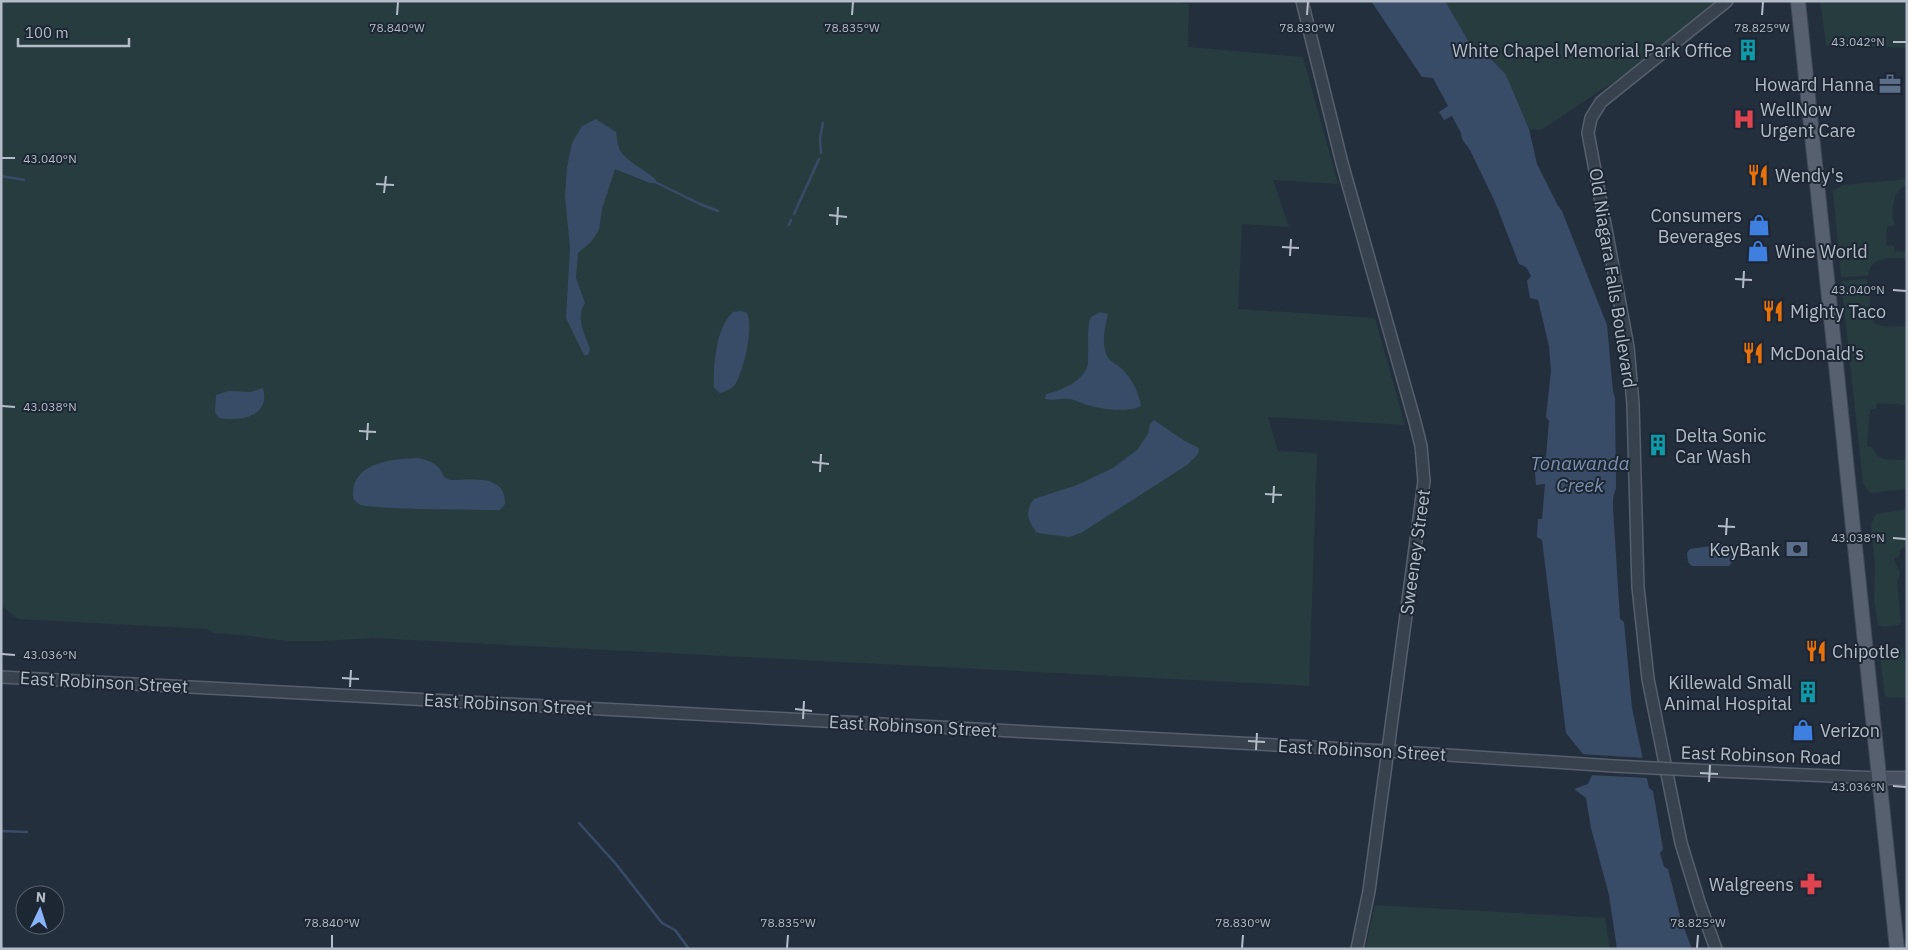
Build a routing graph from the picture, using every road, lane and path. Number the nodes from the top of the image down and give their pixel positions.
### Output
1 (1302, 1) edge
2 (1727, 1) edge
3 (1798, 1) edge
4 (1, 677) edge
5 (1387, 751) junction
6 (1614, 766) joint
7 (1879, 778) junction
8 (1907, 778) edge
9 (1357, 949) edge
10 (1716, 949) edge
11 (1897, 949) edge

1 - 5 street, Sweeney Street
2 - 10 street, Old Niagara Falls Boulevard
3 - 7 main road
4 - 5 street, East Robinson Street
5 - 6 street, East Robinson Street
5 - 9 street, Sweeney Street
6 - 7 street, East Robinson Road, bridge
7 - 8 main road, East Robinson Road
7 - 11 main road

